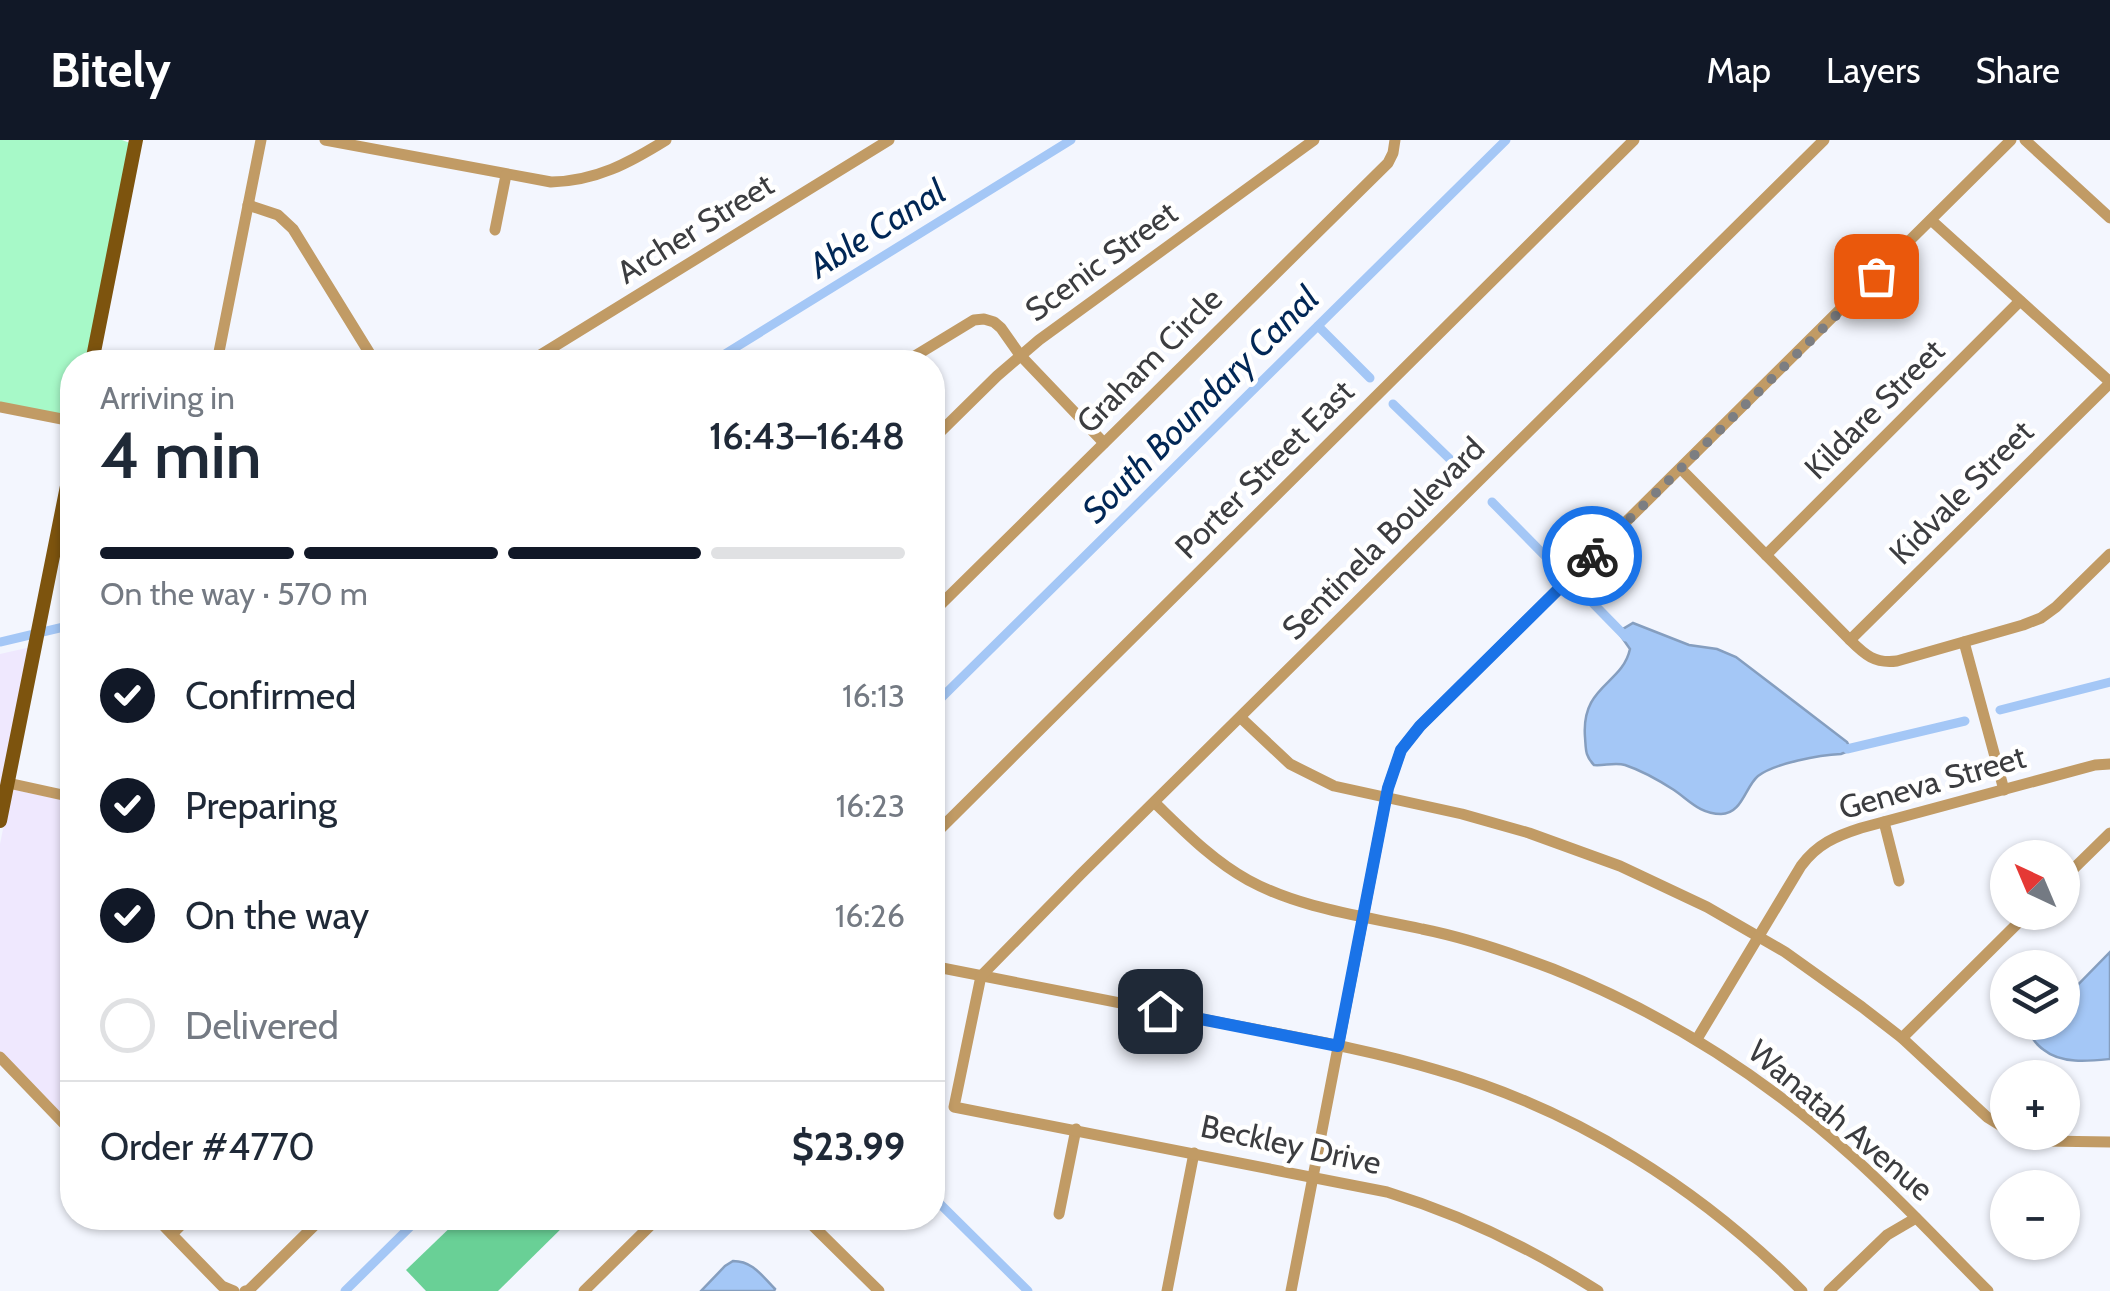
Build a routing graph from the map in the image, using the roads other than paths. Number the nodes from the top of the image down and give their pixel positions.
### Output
1 (136, 140) edge
2 (261, 140) edge
3 (324, 140) edge
4 (666, 140) edge
5 (886, 140) edge
6 (1314, 140) edge
7 (1395, 140) edge
8 (1634, 140) edge
9 (1824, 140) edge
10 (2012, 140) edge
11 (2025, 140) edge
12 (506, 175) junction
13 (248, 204) junction
14 (2110, 218) edge
15 (1931, 220) junction
16 (495, 230) dead end
17 (2020, 302) junction
18 (94, 350) edge
19 (219, 350) edge
20 (368, 350) edge
21 (549, 350) edge
22 (925, 350) edge
23 (1020, 356) junction
24 (2110, 383) edge
25 (0, 407) edge
26 (60, 419) edge
27 (945, 428) edge
28 (1104, 443) junction
29 (1680, 469) junction
30 (60, 535) edge
31 (2110, 554) edge
32 (1766, 555) junction
33 (945, 600) edge
34 (1850, 640) junction
35 (1964, 642) junction
36 (1241, 718) junction
37 (2110, 764) edge
38 (8, 783) junction
39 (2004, 790) junction
40 (60, 794) edge
41 (1387, 798) junction
42 (1155, 803) junction
43 (0, 821) edge
44 (1884, 822) junction
45 (945, 824) edge
46 (2110, 833) edge
47 (2080, 862) edge
48 (1899, 881) dead end
49 (1364, 917) junction
50 (2012, 930) edge
51 (1759, 936) junction
52 (945, 969) edge
53 (982, 976) junction
54 (1902, 1038) junction
55 (1697, 1040) junction
56 (1338, 1046) junction
57 (0, 1058) edge
58 (1990, 1119) edge
59 (60, 1120) edge
60 (1076, 1130) junction
61 (2080, 1142) edge
62 (2110, 1142) edge
63 (1194, 1152) junction
64 (1312, 1176) junction
65 (1059, 1214) dead end
66 (1916, 1218) junction
67 (168, 1230) edge
68 (176, 1230) edge
69 (310, 1230) edge
70 (646, 1230) edge
71 (817, 1230) edge
72 (172, 1234) junction
73 (234, 1291) edge
74 (245, 1291) edge
75 (584, 1291) edge
76 (879, 1291) edge
77 (1167, 1291) edge
78 (1290, 1291) edge
79 (1598, 1291) edge
80 (1802, 1291) edge
81 (1829, 1291) edge
82 (1988, 1291) edge

1 - 18 main road
2 - 13 street
3 - 12 street
4 - 12 street
5 - 21 street, Archer Street
6 - 23 street, Scenic Street
7 - 28 street, Graham Circle
8 - 45 street, Porter Street East
9 - 36 street, Sentinela Boulevard
10 - 15 street
11 - 14 street
12 - 16 street
13 - 19 street
13 - 20 street
15 - 17 street
15 - 29 street
17 - 24 street
17 - 32 street, Kildare Street
22 - 23 street
23 - 27 street, Scenic Street
23 - 28 street
24 - 34 street, Kidvale Street
25 - 26 street
28 - 33 street, Graham Circle
29 - 32 street
29 - 41 street
30 - 38 main road
31 - 35 street
32 - 34 street
34 - 35 street
35 - 39 street
36 - 41 street
36 - 42 street, Sentinela Boulevard
37 - 39 street, Geneva Street
38 - 40 street
38 - 43 main road
39 - 44 street, Geneva Street
41 - 49 street
41 - 51 street
42 - 49 street, Wanatah Avenue
42 - 53 street, Sentinela Boulevard
44 - 48 street
44 - 51 street, Geneva Street
46 - 47 street
49 - 55 street, Wanatah Avenue
49 - 56 street
50 - 54 street
51 - 54 street
51 - 55 street, Geneva Street
52 - 53 street
53 - 56 street
53 - 60 street, Beckley Drive
54 - 58 street
55 - 66 street, Wanatah Avenue
56 - 64 street
56 - 80 street
57 - 59 street
60 - 63 street, Beckley Drive
60 - 65 street
61 - 62 street
63 - 64 street, Beckley Drive
63 - 77 street
64 - 78 street
64 - 79 street, Beckley Drive
66 - 81 street
66 - 82 street, Wanatah Avenue
67 - 72 street
68 - 72 street
69 - 74 street
70 - 75 street
71 - 76 street
72 - 73 street

